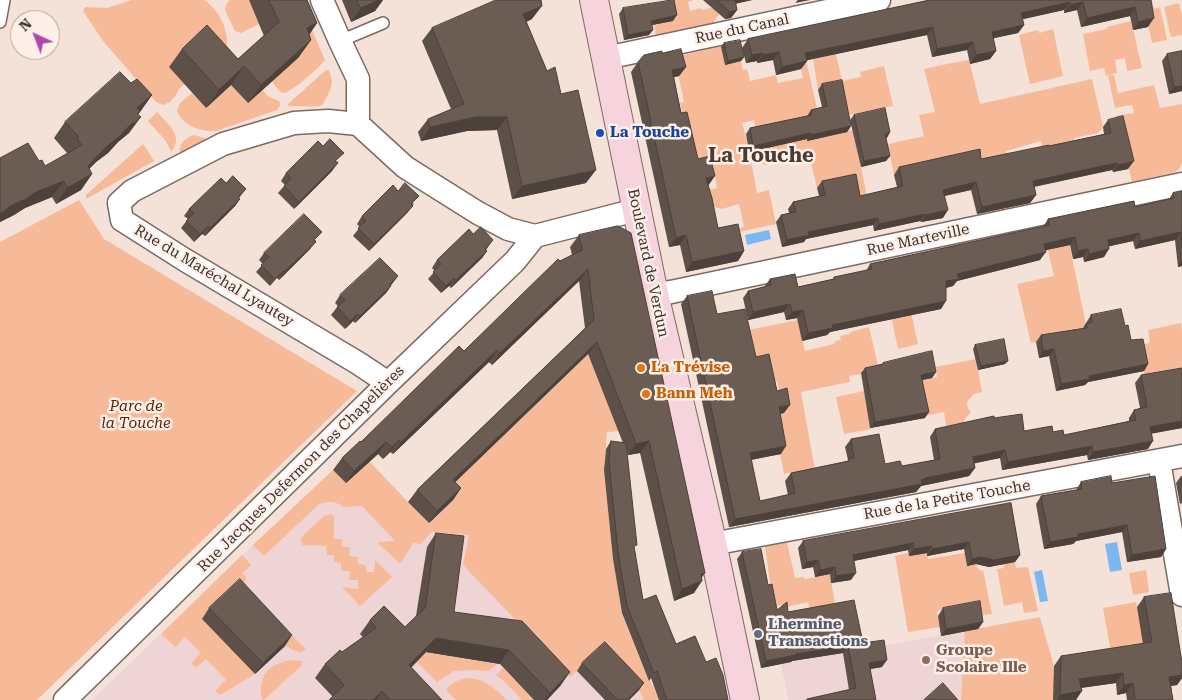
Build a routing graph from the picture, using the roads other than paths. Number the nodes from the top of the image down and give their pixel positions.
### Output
1 (4, 0) edge
2 (322, 0) edge
3 (594, 0) edge
4 (879, 0) edge
5 (0, 22) edge
6 (383, 23) dead end
7 (340, 41) junction
8 (606, 58) junction
9 (358, 124) junction
10 (1182, 184) edge
11 (636, 210) junction
12 (535, 236) junction
13 (654, 294) junction
14 (388, 383) junction
15 (1182, 456) edge
16 (1159, 461) junction
17 (712, 544) junction
18 (1182, 595) edge
19 (65, 700) edge
20 (746, 700) edge

1 - 5 lane
2 - 7 street
3 - 8 main road, Boulevard de Verdun
4 - 8 street, Rue du Canal
6 - 7 lane
7 - 9 street
8 - 11 main road, Boulevard de Verdun
9 - 12 street
9 - 14 street, Rue du Maréchal Lyautey
10 - 13 street, Rue Marteville
11 - 12 street
11 - 13 main road, Boulevard de Verdun
12 - 14 street, Rue Jacques Defermon des Chapelières
13 - 17 main road, Boulevard de Verdun
14 - 19 street, Rue Jacques Defermon des Chapelières
15 - 16 street, Rue de la Petite Touche
16 - 17 street, Rue de la Petite Touche
16 - 18 street
17 - 20 main road, Boulevard de Verdun

